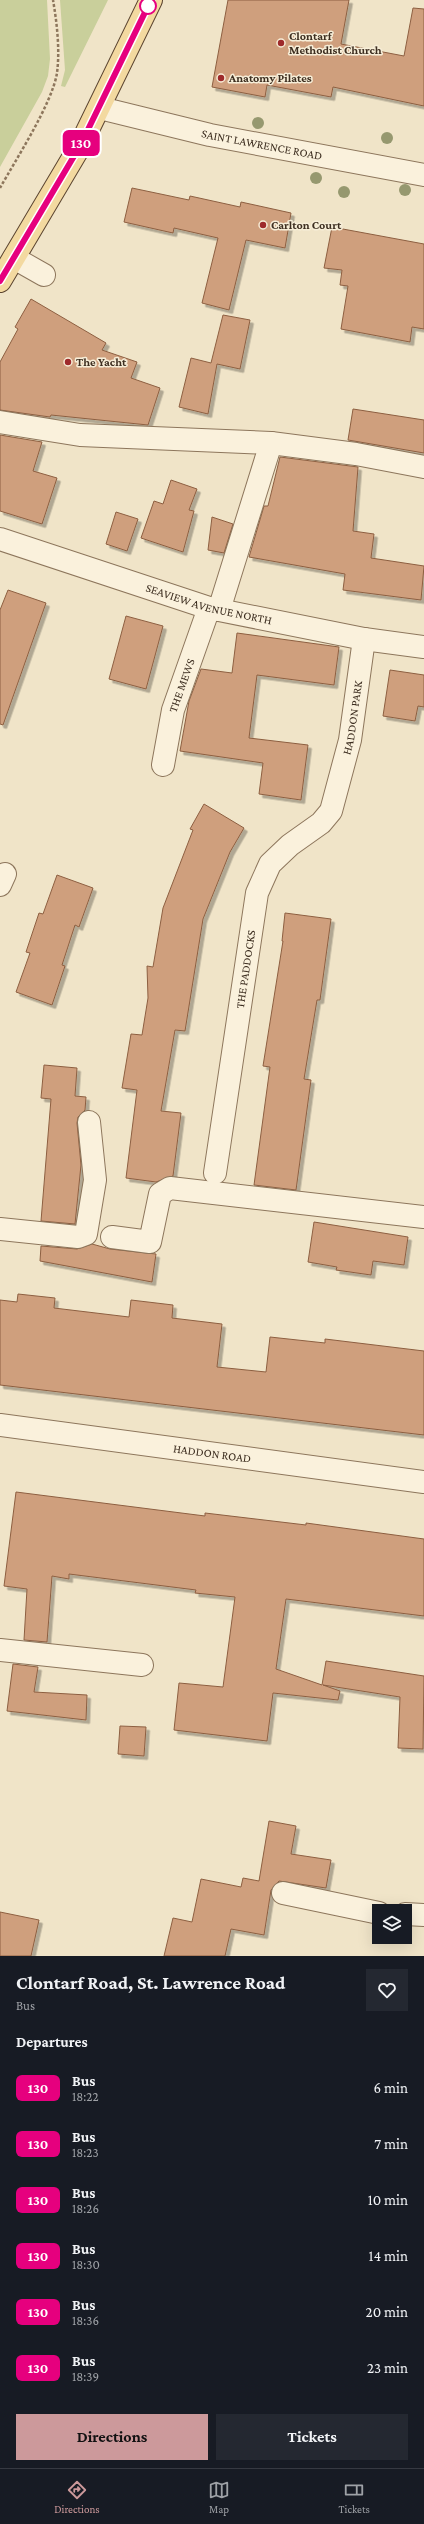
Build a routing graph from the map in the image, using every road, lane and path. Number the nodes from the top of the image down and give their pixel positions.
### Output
1 (53, 0) edge
2 (151, 0) edge
3 (100, 108) junction
4 (423, 169) edge
5 (0, 188) edge
6 (14, 258) junction
7 (44, 274) dead end
8 (0, 281) edge
9 (0, 422) edge
10 (271, 443) junction
11 (424, 467) edge
12 (0, 539) edge
13 (214, 609) junction
14 (364, 639) junction
15 (424, 647) edge
16 (162, 765) dead end
17 (337, 796) joint
18 (89, 1122) dead end
19 (215, 1174) dead end
20 (424, 1217) edge
21 (0, 1228) edge
22 (112, 1237) dead end
23 (0, 1425) edge
24 (424, 1482) edge
25 (0, 1650) edge
26 (142, 1665) dead end
27 (282, 1893) dead end
28 (372, 1912) edge
29 (412, 1914) edge
30 (424, 1915) edge

1 - 5 path
2 - 3 main road
3 - 4 street, SAINT LAWRENCE ROAD
3 - 6 main road
6 - 7 street
6 - 8 main road
9 - 10 street
10 - 11 street
10 - 13 street, THE MEWS
12 - 13 street, SEAVIEW AVENUE NORTH
13 - 14 street, SEAVIEW AVENUE NORTH
13 - 16 street, THE MEWS
14 - 15 street, SEAVIEW AVENUE NORTH
14 - 17 street, HADDON PARK
17 - 19 street, THE PADDOCKS
18 - 21 street
20 - 22 street
23 - 24 street, HADDON ROAD
25 - 26 street
27 - 28 street
29 - 30 street

